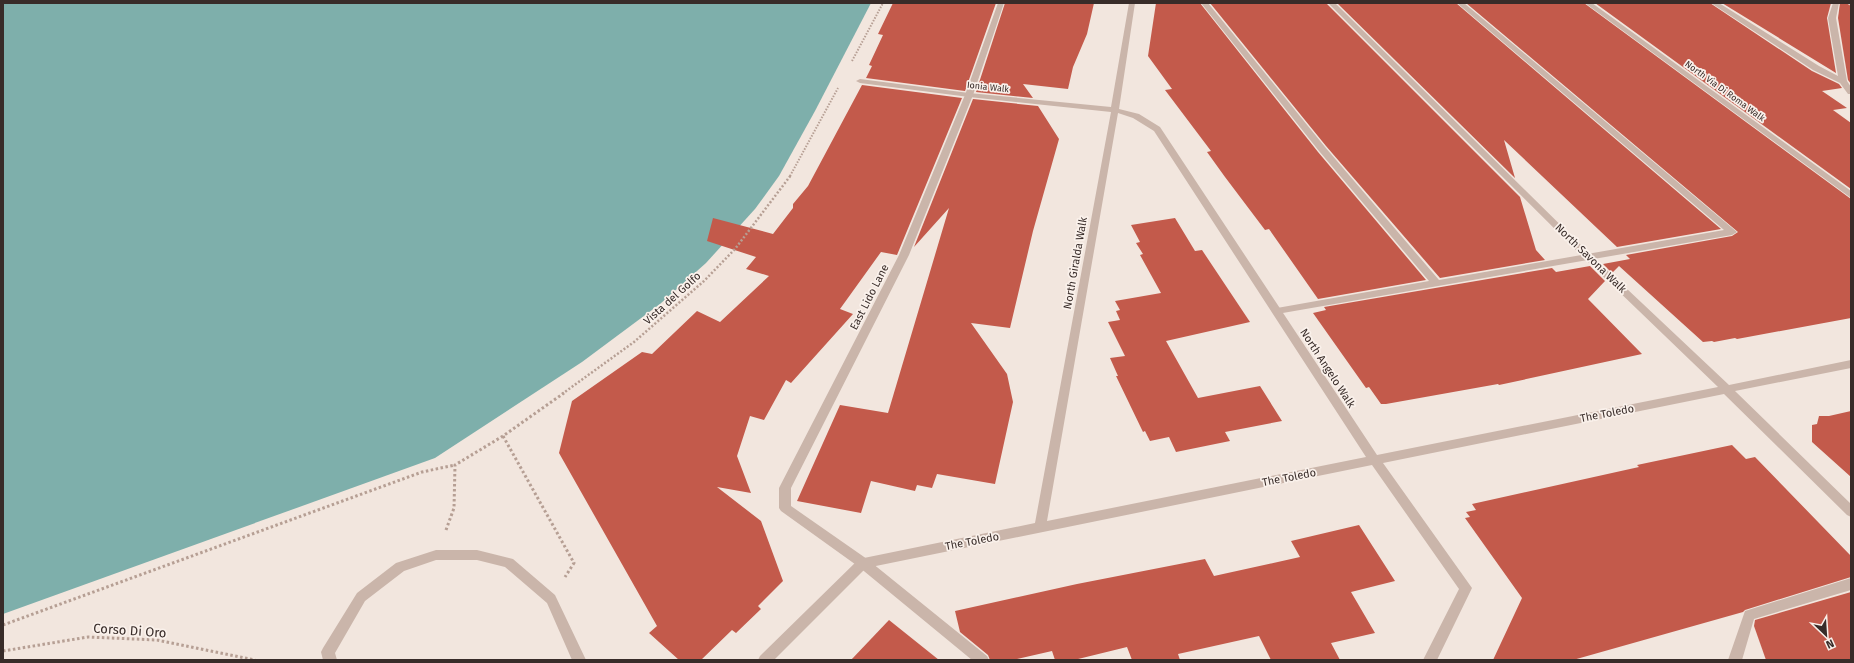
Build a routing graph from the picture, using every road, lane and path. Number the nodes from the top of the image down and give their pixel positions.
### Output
1 (883, 3) edge
2 (1001, 3) edge
3 (1132, 3) edge
4 (1204, 3) edge
5 (1331, 3) edge
6 (1460, 3) edge
7 (1588, 3) edge
8 (1714, 3) edge
9 (1836, 3) edge
10 (850, 65) dead end
11 (860, 81) dead end
12 (1843, 81) junction
13 (839, 86) dead end
14 (1851, 92) edge
15 (968, 95) junction
16 (1115, 110) junction
17 (1851, 195) edge
18 (1588, 257) junction
19 (1437, 284) junction
20 (1277, 311) junction
21 (1851, 364) edge
22 (1727, 389) junction
23 (503, 436) junction
24 (1375, 460) junction
25 (455, 465) junction
26 (1851, 512) edge
27 (1040, 527) junction
28 (436, 555) junction
29 (863, 563) junction
30 (1851, 584) edge
31 (551, 600) junction
32 (3, 625) edge
33 (3, 652) edge
34 (255, 660) edge
35 (330, 660) edge
36 (579, 660) edge
37 (765, 660) edge
38 (982, 660) edge
39 (1430, 660) edge
40 (1736, 660) edge

1 - 10 path
2 - 15 street, East Lido Lane
3 - 16 street, North Giralda Walk
4 - 19 street
5 - 18 street, North Savona Walk
6 - 18 street
7 - 17 street, North Via Di Roma Walk
8 - 12 street
9 - 12 street
11 - 15 street, Ionia Walk
12 - 14 street
13 - 23 path, Vista del Golfo
15 - 16 street, Ionia Walk
15 - 29 street, East Lido Lane
16 - 20 street, North Angelo Walk
16 - 27 street, North Giralda Walk
18 - 19 street
18 - 22 street, North Savona Walk
19 - 20 street
20 - 24 street, North Angelo Walk
21 - 22 street, The Toledo
22 - 24 street, The Toledo
22 - 26 street, North Savona Walk
23 - 25 path, Vista del Golfo
23 - 31 path
24 - 27 street, The Toledo
24 - 39 street, North Angelo Walk
25 - 28 path
25 - 32 path, Vista del Golfo
27 - 29 street, The Toledo
28 - 31 street
28 - 35 street
29 - 37 street
29 - 38 street
30 - 40 street
31 - 36 street
33 - 34 path, Corso Di Oro

